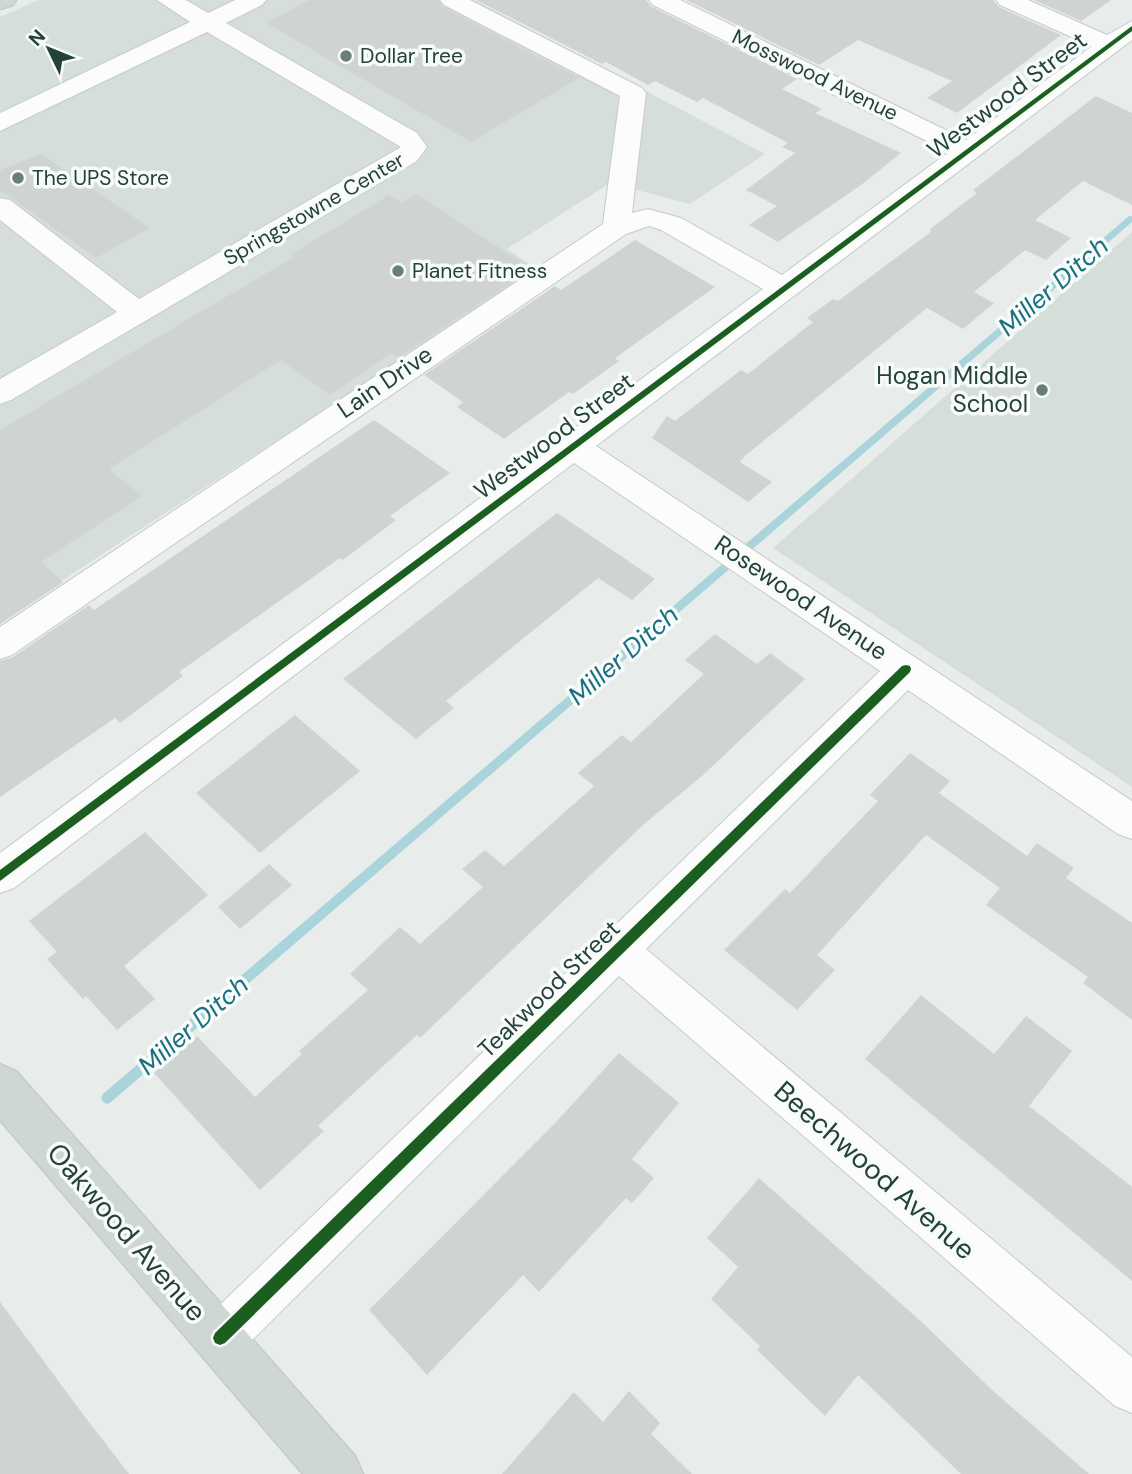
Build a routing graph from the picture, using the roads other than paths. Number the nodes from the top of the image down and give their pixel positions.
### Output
1 (169, 0) edge
2 (254, 0) edge
3 (452, 0) edge
4 (662, 0) edge
5 (1008, 0) edge
6 (206, 22) junction
7 (1121, 37) edge
8 (0, 124) edge
9 (968, 151) junction
10 (3, 213) edge
11 (616, 228) junction
12 (785, 289) junction
13 (136, 313) junction
14 (0, 393) edge
15 (575, 447) junction
16 (0, 645) edge
17 (906, 669) junction
18 (1132, 822) edge
19 (0, 876) edge
20 (618, 950) junction
21 (0, 1086) edge
22 (220, 1338) junction
23 (1132, 1389) edge
24 (337, 1474) edge

1 - 6 street, Springstowne Center
2 - 6 street
3 - 11 street
4 - 9 street, Mosswood Avenue
5 - 7 street
6 - 8 street
6 - 13 street, Springstowne Center
7 - 9 street, Westwood Street
9 - 12 street, Westwood Street
10 - 13 street
11 - 12 street, Lain Drive
11 - 16 street, Lain Drive
12 - 15 street, Westwood Street
13 - 14 street, Springstowne Center
15 - 17 street, Rosewood Avenue
15 - 19 street, Westwood Street
17 - 18 street, Rosewood Avenue
17 - 20 street, Teakwood Street
20 - 22 street, Teakwood Street
20 - 23 street, Beechwood Avenue
21 - 22 main road, Oakwood Avenue
22 - 24 main road, Oakwood Avenue

